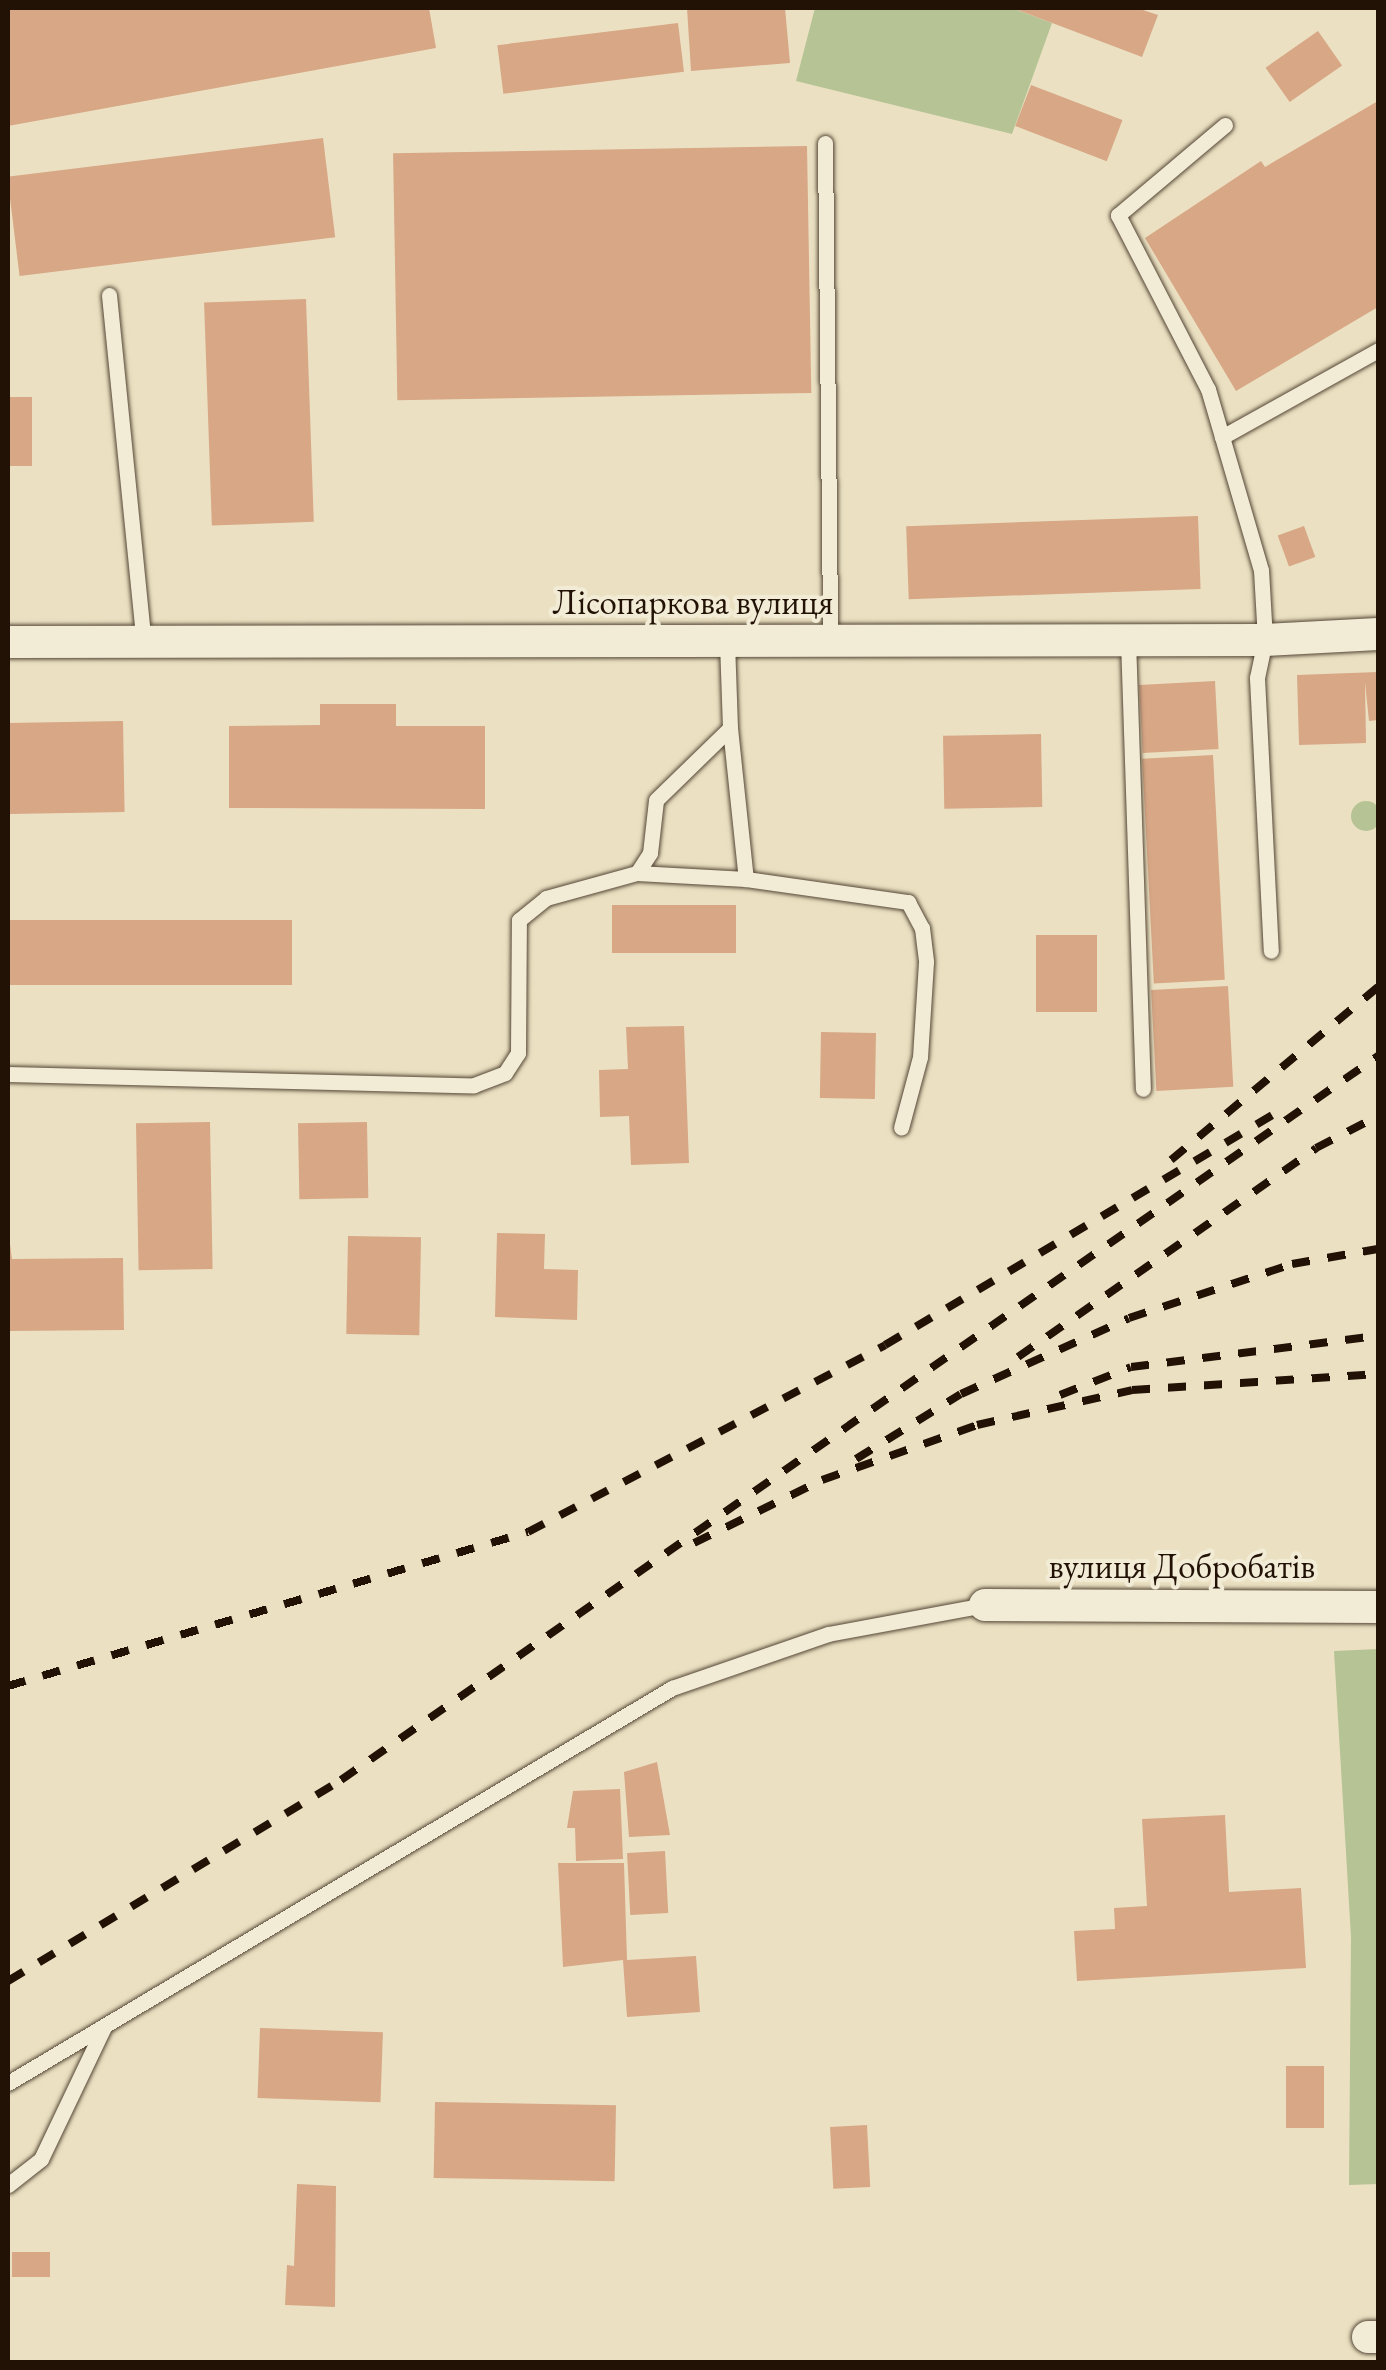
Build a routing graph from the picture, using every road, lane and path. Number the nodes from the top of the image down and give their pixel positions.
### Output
1 (1226, 125) dead end
2 (825, 143) dead end
3 (109, 295) dead end
4 (1378, 350) edge
5 (1222, 437) junction
6 (1378, 634) edge
7 (1128, 640) junction
8 (1265, 640) junction
9 (8, 642) edge
10 (726, 642) junction
11 (830, 642) junction
12 (144, 643) junction
13 (730, 728) junction
14 (636, 874) junction
15 (746, 880) junction
16 (1271, 952) dead end
17 (8, 1074) edge
18 (1143, 1089) dead end
19 (901, 1128) dead end
20 (984, 1606) joint
21 (1378, 1607) edge
22 (104, 2027) junction
23 (8, 2083) edge
24 (8, 2185) edge

1 - 5 lane
2 - 11 lane
3 - 12 lane
4 - 5 lane
5 - 8 lane
6 - 8 street, Лісопаркова вулиця
7 - 8 street, Лісопаркова вулиця
7 - 11 street, Лісопаркова вулиця
7 - 18 lane
8 - 16 lane
9 - 12 street, Лісопаркова вулиця
10 - 11 street, Лісопаркова вулиця
10 - 12 street, Лісопаркова вулиця
10 - 13 lane
13 - 14 lane
13 - 15 lane
14 - 15 lane
14 - 17 lane
15 - 19 lane
20 - 21 street, вулиця Добробатів
20 - 22 lane
22 - 23 lane
22 - 24 lane

